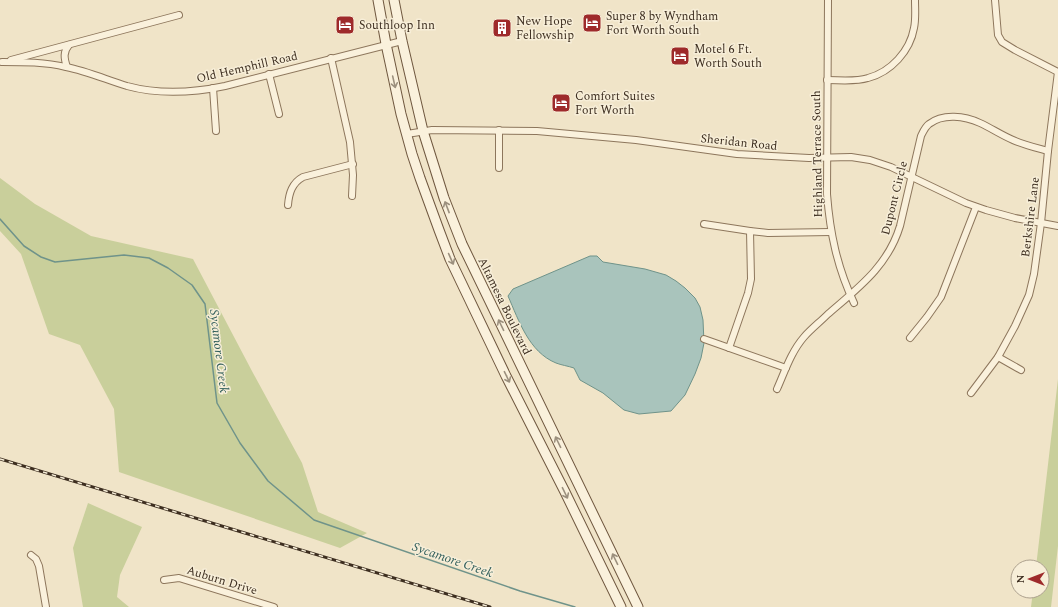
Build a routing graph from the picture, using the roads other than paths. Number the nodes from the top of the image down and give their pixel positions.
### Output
1 (378, 0) edge
2 (394, 0) edge
3 (828, 0) edge
4 (915, 0) edge
5 (995, 0) edge
6 (179, 15) dead end
7 (402, 41) junction
8 (386, 44) junction
9 (69, 45) junction
10 (331, 58) junction
11 (1, 62) edge
12 (67, 67) junction
13 (1058, 72) edge
14 (269, 74) junction
15 (827, 80) junction
16 (213, 88) junction
17 (279, 114) dead end
18 (499, 130) junction
19 (216, 131) dead end
20 (423, 131) junction
21 (407, 134) junction
22 (1048, 151) junction
23 (827, 158) junction
24 (352, 164) junction
25 (499, 168) dead end
26 (912, 177) junction
27 (352, 196) dead end
28 (288, 205) dead end
29 (976, 207) junction
30 (1041, 223) junction
31 (704, 224) dead end
32 (1058, 226) edge
33 (750, 231) junction
34 (831, 232) junction
35 (850, 295) junction
36 (854, 303) dead end
37 (910, 338) dead end
38 (704, 339) dead end
39 (729, 348) junction
40 (998, 357) junction
41 (786, 368) junction
42 (1021, 370) dead end
43 (777, 389) dead end
44 (971, 393) dead end
45 (32, 555) dead end
46 (164, 580) dead end
47 (46, 607) edge
48 (274, 607) edge
49 (621, 607) edge
50 (638, 607) edge

1 - 8 main road
2 - 7 main road, Altamesa Boulevard
3 - 15 street, Highland Terrace South
4 - 15 street
5 - 13 street
6 - 9 street, Old Hemphill Road
7 - 8 street, Old Hemphill Road
7 - 20 main road, Altamesa Boulevard
8 - 10 street, Old Hemphill Road
8 -> 21 main road
9 - 11 street, Old Hemphill Road
9 - 12 street
10 - 14 street, Old Hemphill Road
10 - 24 street
11 - 12 street, Old Hemphill Road
12 - 16 street, Old Hemphill Road
13 - 22 street, Berkshire Lane
14 - 16 street, Old Hemphill Road
14 - 17 street
15 - 23 street, Highland Terrace South
16 - 19 street
18 - 20 street, Sheridan Road
18 - 23 street, Sheridan Road
18 - 25 street
20 - 21 street, Sheridan Road
50 -> 20 main road, Altamesa Boulevard
21 -> 49 main road
22 - 26 street, Dupont Circle
22 - 30 street, Berkshire Lane
23 - 26 street, Sheridan Road
23 - 34 street, Highland Terrace South
24 - 27 street
24 - 28 street
26 - 29 street, Sheridan Road
26 - 35 street, Dupont Circle
29 - 30 street, Sheridan Road
29 - 37 street
30 - 32 street, Sheridan Road
30 - 40 street, Berkshire Lane
31 - 33 street
33 - 34 street
33 - 39 street
34 - 35 street, Highland Terrace South
35 - 36 street, Highland Terrace South
35 - 41 street, Dupont Circle
38 - 39 street
39 - 41 street
40 - 42 street
40 - 44 street, Berkshire Lane
41 - 43 street, Dupont Circle
45 - 47 street
46 - 48 street, Auburn Drive

